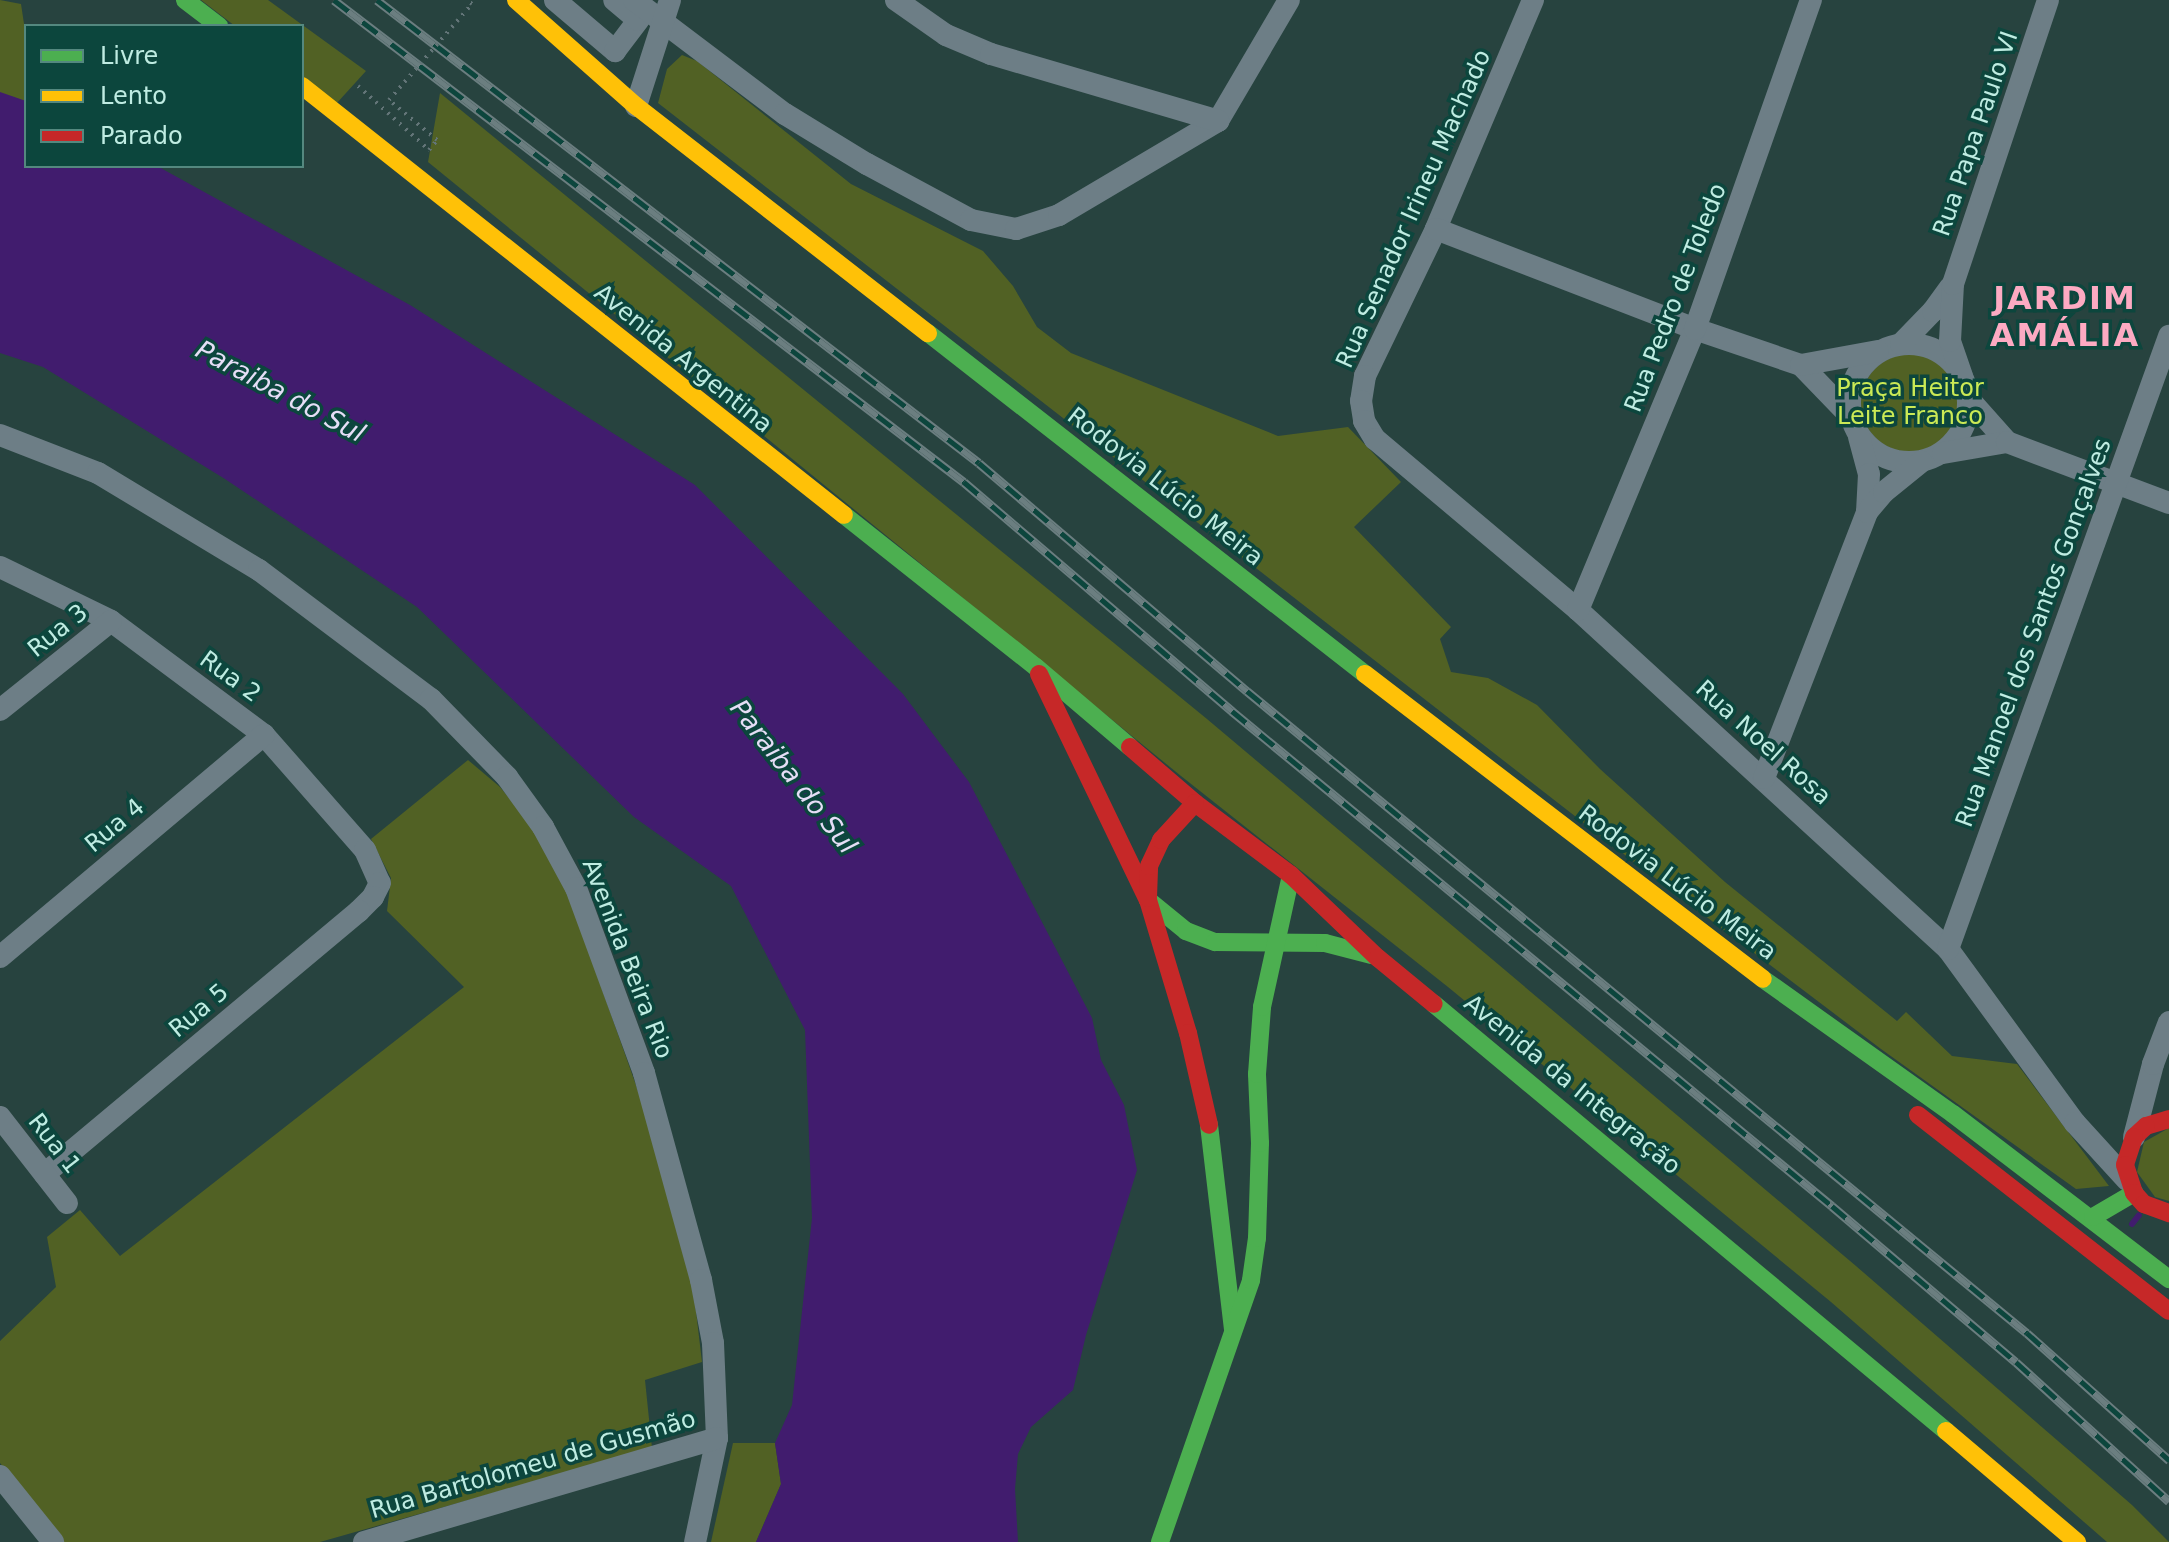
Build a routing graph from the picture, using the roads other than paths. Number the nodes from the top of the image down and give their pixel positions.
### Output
1 (185, 0) edge
2 (516, 0) edge
3 (555, 0) edge
4 (614, 0) edge
5 (634, 0) edge
6 (670, 0) edge
7 (896, 0) edge
8 (1289, 0) edge
9 (1533, 0) edge
10 (1811, 0) edge
11 (2048, 0) edge
12 (216, 24) edge
13 (663, 24) junction
14 (304, 88) edge
15 (636, 106) junction
16 (1218, 121) junction
17 (1436, 229) junction
18 (1953, 284) junction
19 (1695, 329) junction
20 (2169, 336) edge
21 (1890, 347) junction
22 (1801, 365) junction
23 (1962, 376) junction
24 (1968, 398) junction
25 (1855, 427) junction
26 (0, 435) edge
27 (1375, 439) joint
28 (2007, 442) junction
29 (1931, 458) junction
30 (2115, 483) junction
31 (2169, 503) edge
32 (1867, 512) junction
33 (0, 567) edge
34 (1578, 610) junction
35 (111, 621) junction
36 (1036, 667) junction
37 (0, 710) edge
38 (264, 735) junction
39 (1764, 778) junction
40 (1195, 803) junction
41 (1291, 875) junction
42 (380, 883) joint
43 (1148, 900) junction
44 (1275, 942) junction
45 (1948, 949) junction
46 (0, 957) edge
47 (1378, 958) junction
48 (1793, 1002) junction
49 (2169, 1022) edge
50 (0, 1117) edge
51 (2169, 1119) edge
52 (2075, 1123) junction
53 (2131, 1144) junction
54 (45, 1174) junction
55 (2130, 1187) junction
56 (67, 1203) dead end
57 (2165, 1216) edge
58 (2093, 1217) junction
59 (2169, 1279) edge
60 (2169, 1311) edge
61 (1233, 1329) junction
62 (717, 1438) junction
63 (0, 1476) edge
64 (53, 1542) edge
65 (364, 1542) edge
66 (695, 1542) edge
67 (1160, 1542) edge
68 (2077, 1542) edge

1 - 12 street
2 - 15 street, Rodovia Lúcio Meira
3 - 4 street
5 - 13 street
6 - 13 street
7 - 16 street
8 - 16 street
9 - 17 street, Rua Senador Irineu Machado
10 - 19 street, Rua Pedro de Toledo
11 - 18 street, Rua Papa Paulo VI
13 - 15 street
13 - 16 street
14 - 36 street, Avenida Argentina
15 - 48 street, Rodovia Lúcio Meira
17 - 19 street
17 - 27 street, Rua Senador Irineu Machado
18 - 21 street, Rua Papa Paulo VI
18 - 23 street, Rua Papa Paulo VI
19 - 22 street
19 - 34 street, Rua Pedro de Toledo
20 - 30 street, Rua Manoel dos Santos Gonçalves
21 - 22 street
21 - 23 street
21 - 25 street
22 - 25 street
23 - 24 street
24 - 28 street
24 - 29 street
25 - 29 street
25 - 32 street
26 - 62 street, Avenida Beira Rio
27 - 34 street, Rua Noel Rosa
28 - 29 street
28 - 30 street
29 - 32 street
30 - 31 street
30 - 45 street, Rua Manoel dos Santos Gonçalves
32 - 39 street
33 - 35 street, Rua 2
34 - 39 street, Rua Noel Rosa
35 - 37 street, Rua 3
35 - 38 street, Rua 2
36 - 40 street, Avenida da Integração
36 - 43 street
38 - 42 street, Rua 2
38 - 46 street, Rua 4
39 - 45 street, Rua Noel Rosa
40 - 41 street, Avenida da Integração
40 - 43 street
41 - 44 street
41 - 47 street, Avenida da Integração
42 - 54 street, Rua 5
43 - 44 street
43 - 61 street
44 - 47 street
44 - 61 street
45 - 52 street, Rua Noel Rosa
47 - 68 street, Avenida da Integração
48 - 58 street, Rodovia Lúcio Meira
48 - 60 street, Rodovia Lúcio Meira
49 - 53 street
50 - 54 street, Rua 1
51 - 53 street
52 - 53 street, Rua Noel Rosa
52 - 55 street, Rua Noel Rosa
53 - 55 street
54 - 56 street, Rua 1
55 - 57 street
55 - 58 street
58 - 59 street, Rodovia Lúcio Meira
61 - 67 street
62 - 65 street, Rua Bartolomeu de Gusmão
62 - 66 street, Avenida Beira Rio
63 - 64 street

